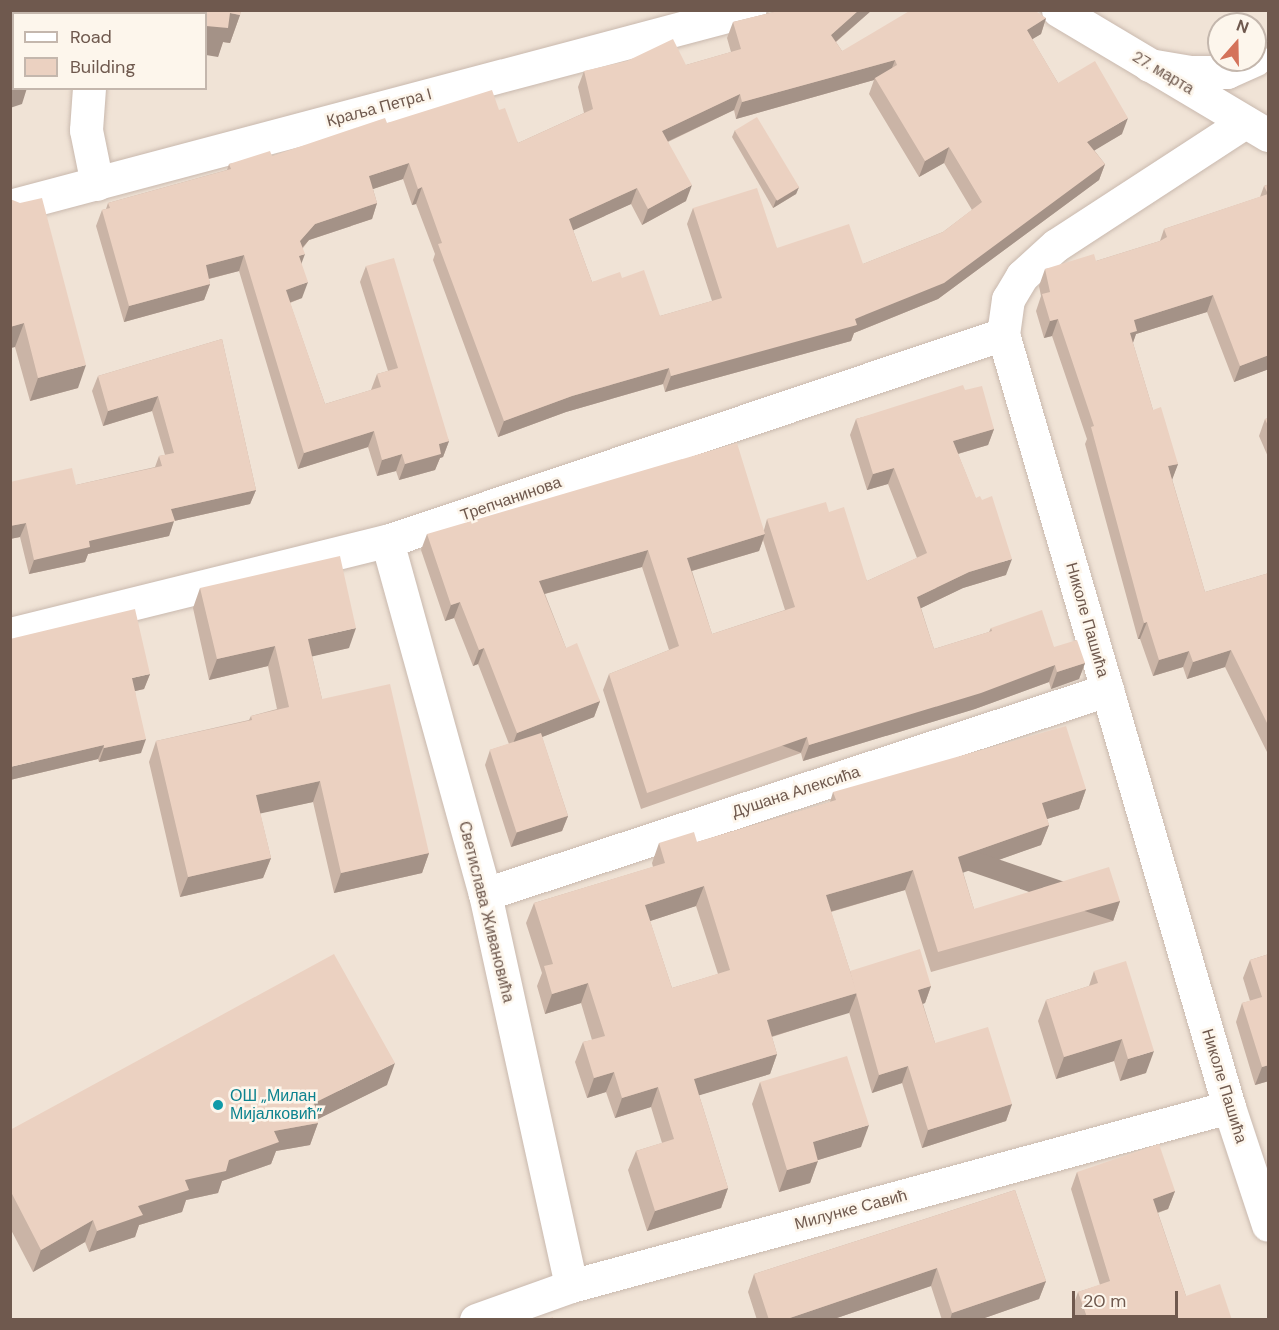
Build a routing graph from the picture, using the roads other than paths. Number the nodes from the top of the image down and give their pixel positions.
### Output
1 (749, 10) edge
2 (1058, 10) edge
3 (1149, 65) junction
4 (1207, 72) edge
5 (89, 90) edge
6 (1257, 128) edge
7 (97, 184) junction
8 (10, 207) edge
9 (1003, 334) junction
10 (387, 541) junction
11 (10, 634) edge
12 (1107, 690) junction
13 (484, 894) junction
14 (1229, 1107) junction
15 (1269, 1225) edge
16 (571, 1286) junction
17 (476, 1320) edge

1 - 7 street, Краља Петра I
2 - 3 street, 27. марта
3 - 4 street
3 - 6 street, 27. марта
5 - 7 street
6 - 9 street, Николе Пашића
7 - 8 street, Краља Петра I
9 - 10 street, Трепчанинова
9 - 12 street, Николе Пашића
10 - 11 street, Трепчанинова
10 - 13 street, Светислава Живановића
12 - 13 street, Душана Алексића
12 - 14 street, Николе Пашића
13 - 16 street, Светислава Живановића
14 - 15 street, Николе Пашића
14 - 16 street, Милунке Савић
16 - 17 street, Милунке Савић

